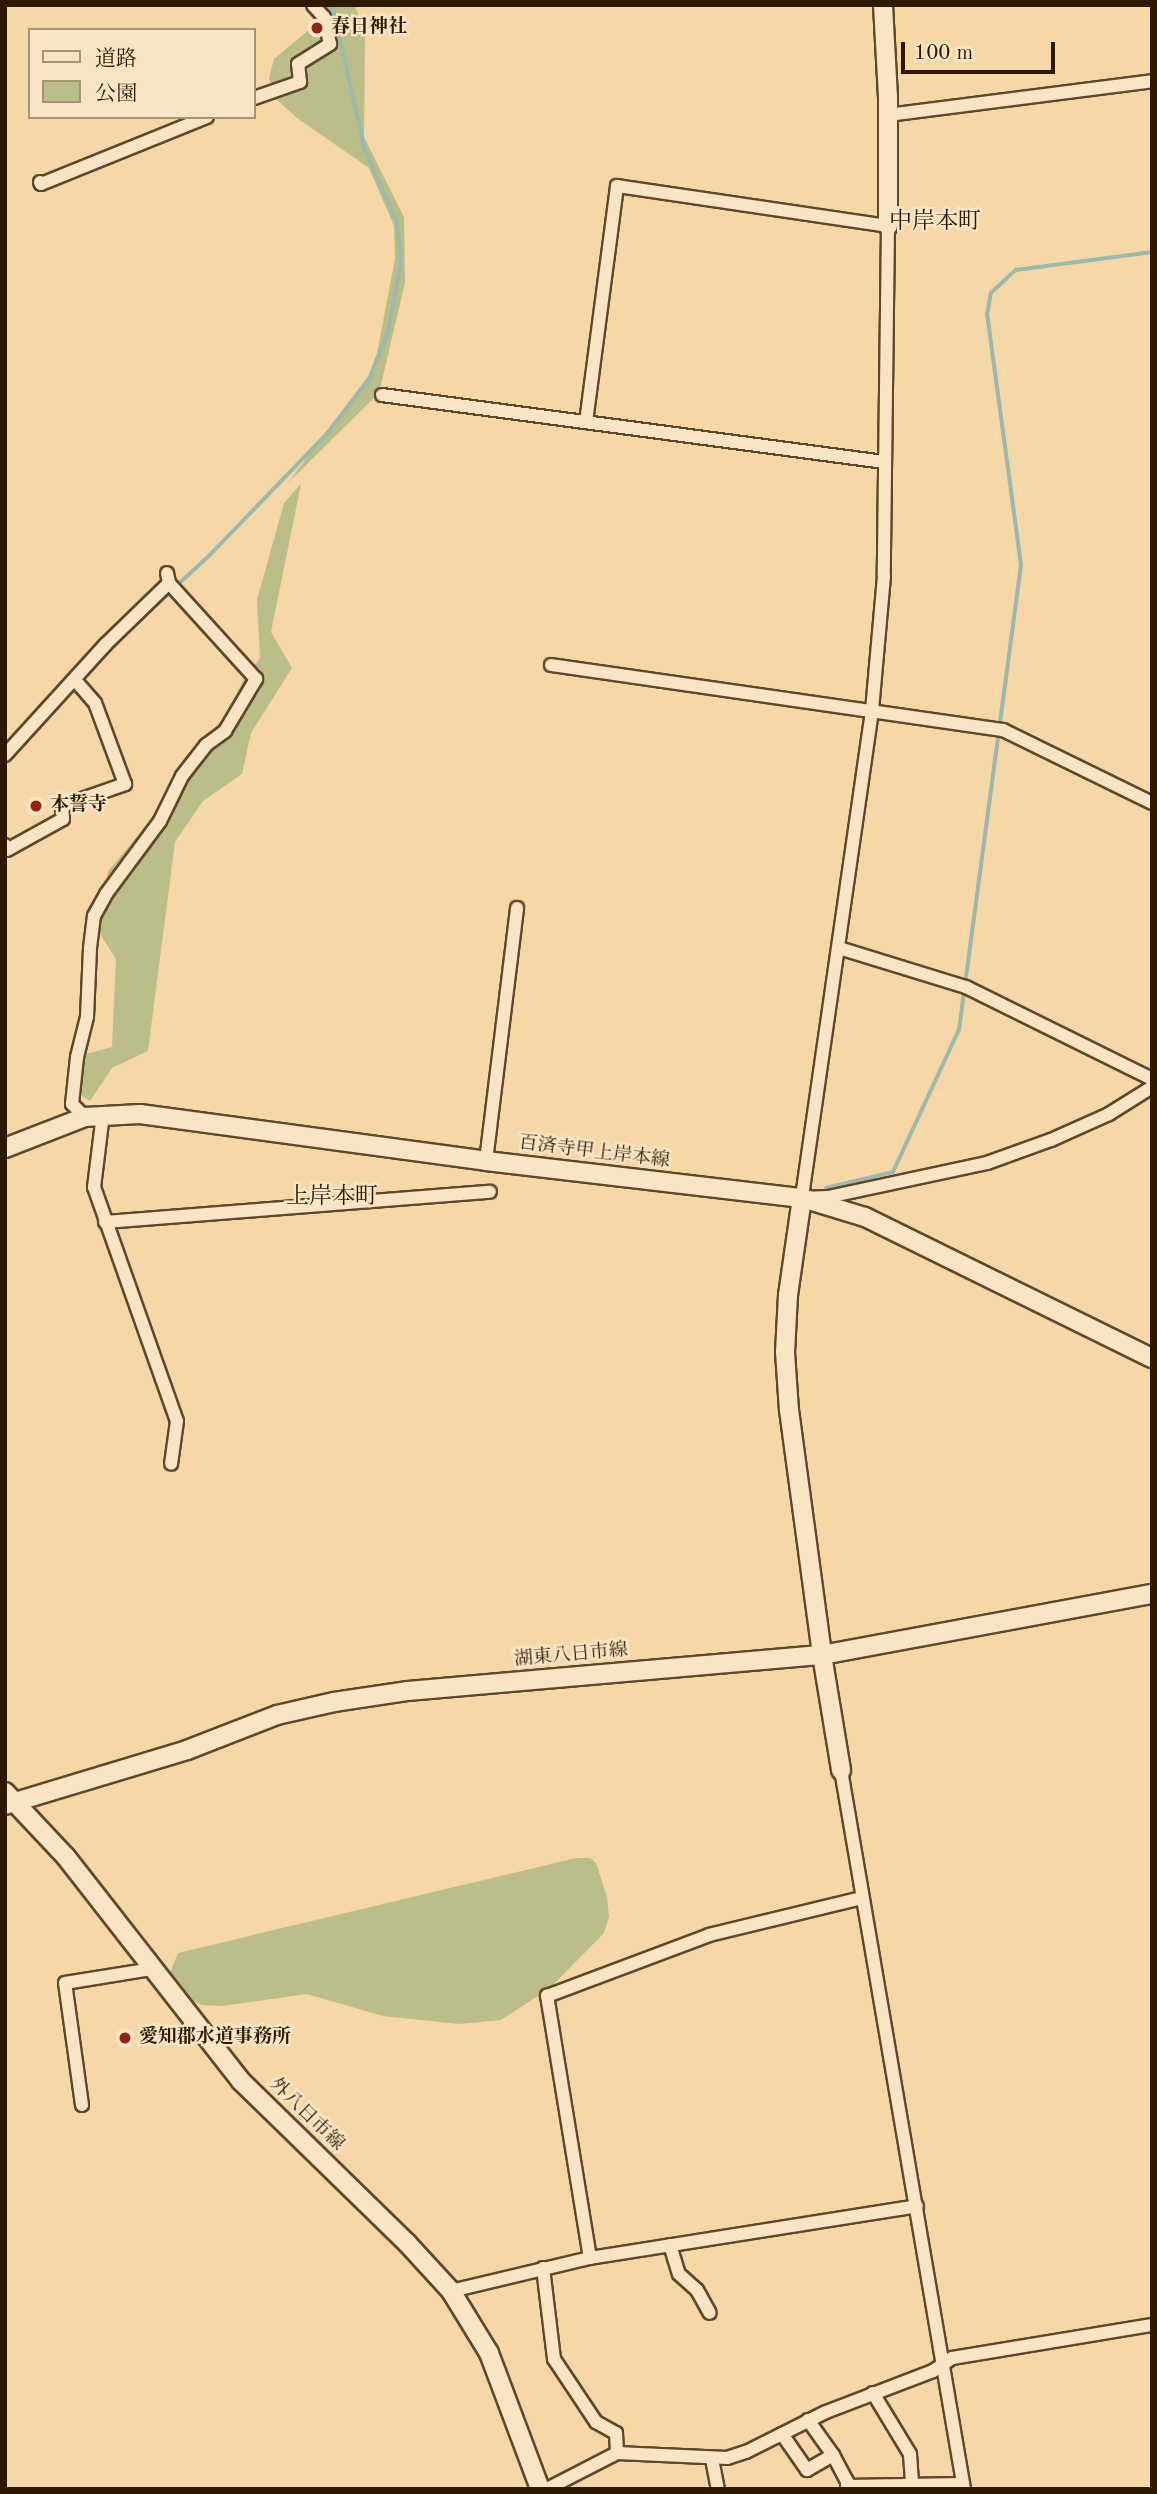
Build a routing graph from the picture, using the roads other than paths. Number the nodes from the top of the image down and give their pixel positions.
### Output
1 (313, 5) edge
2 (883, 5) edge
3 (1152, 81) edge
4 (259, 96) edge
5 (888, 115) junction
6 (202, 119) edge
7 (40, 182) dead end
8 (888, 226) junction
9 (382, 395) dead end
10 (586, 422) junction
11 (884, 462) junction
12 (551, 666) dead end
13 (76, 681) junction
14 (872, 711) junction
15 (5, 755) edge
16 (1152, 803) edge
17 (5, 845) edge
18 (517, 908) dead end
19 (839, 948) junction
20 (1152, 1079) edge
21 (1152, 1087) edge
22 (103, 1114) junction
23 (85, 1117) junction
24 (5, 1149) edge
25 (486, 1161) junction
26 (490, 1192) dead end
27 (802, 1198) junction
28 (105, 1222) junction
29 (1152, 1358) edge
30 (171, 1464) dead end
31 (1152, 1594) edge
32 (822, 1655) junction
33 (841, 1770) joint
34 (9, 1799) edge
35 (862, 1898) junction
36 (151, 1969) junction
37 (82, 2105) dead end
38 (917, 2206) junction
39 (670, 2245) junction
40 (590, 2258) junction
41 (543, 2268) junction
42 (452, 2291) junction
43 (710, 2313) dead end
44 (1152, 2325) edge
45 (942, 2364) junction
46 (873, 2393) junction
47 (808, 2420) junction
48 (782, 2434) junction
49 (617, 2453) junction
50 (832, 2455) junction
51 (712, 2459) junction
52 (912, 2485) junction
53 (964, 2486) edge
54 (847, 2487) edge
55 (540, 2489) edge
56 (547, 2489) edge
57 (718, 2489) edge

1 - 4 street
2 - 5 main road
3 - 5 street
5 - 8 main road
6 - 7 street
8 - 10 street
8 - 11 street
9 - 10 street
10 - 11 street
11 - 14 street
12 - 14 street
13 - 15 street
13 - 17 street
13 - 23 street
14 - 16 street
14 - 19 street
18 - 25 street
19 - 20 street
19 - 27 street
21 - 27 street
22 - 23 main road, 百済寺甲上岸本線
22 - 25 main road, 百済寺甲上岸本線
22 - 28 street
23 - 24 main road, 百済寺甲上岸本線
25 - 27 main road, 百済寺甲上岸本線
26 - 28 street
27 - 29 main road, 百済寺甲上岸本線
27 - 32 main road
28 - 30 street
31 - 32 main road, 湖東八日市線
32 - 33 main road
32 - 34 main road, 湖東八日市線
33 - 35 street
34 - 36 main road, 外八日市線
35 - 38 street
35 - 40 street
36 - 37 street
36 - 42 main road, 外八日市線
38 - 39 street
38 - 45 street
39 - 40 street
39 - 43 street
40 - 41 street
41 - 42 street
41 - 49 street
42 - 55 main road, 外八日市線
44 - 45 street
45 - 46 street
45 - 53 street
46 - 47 street
46 - 52 street
47 - 48 street
47 - 50 street
48 - 50 street
48 - 51 street
49 - 51 street
49 - 56 street
50 - 54 street
51 - 57 street
52 - 53 street
52 - 54 street

